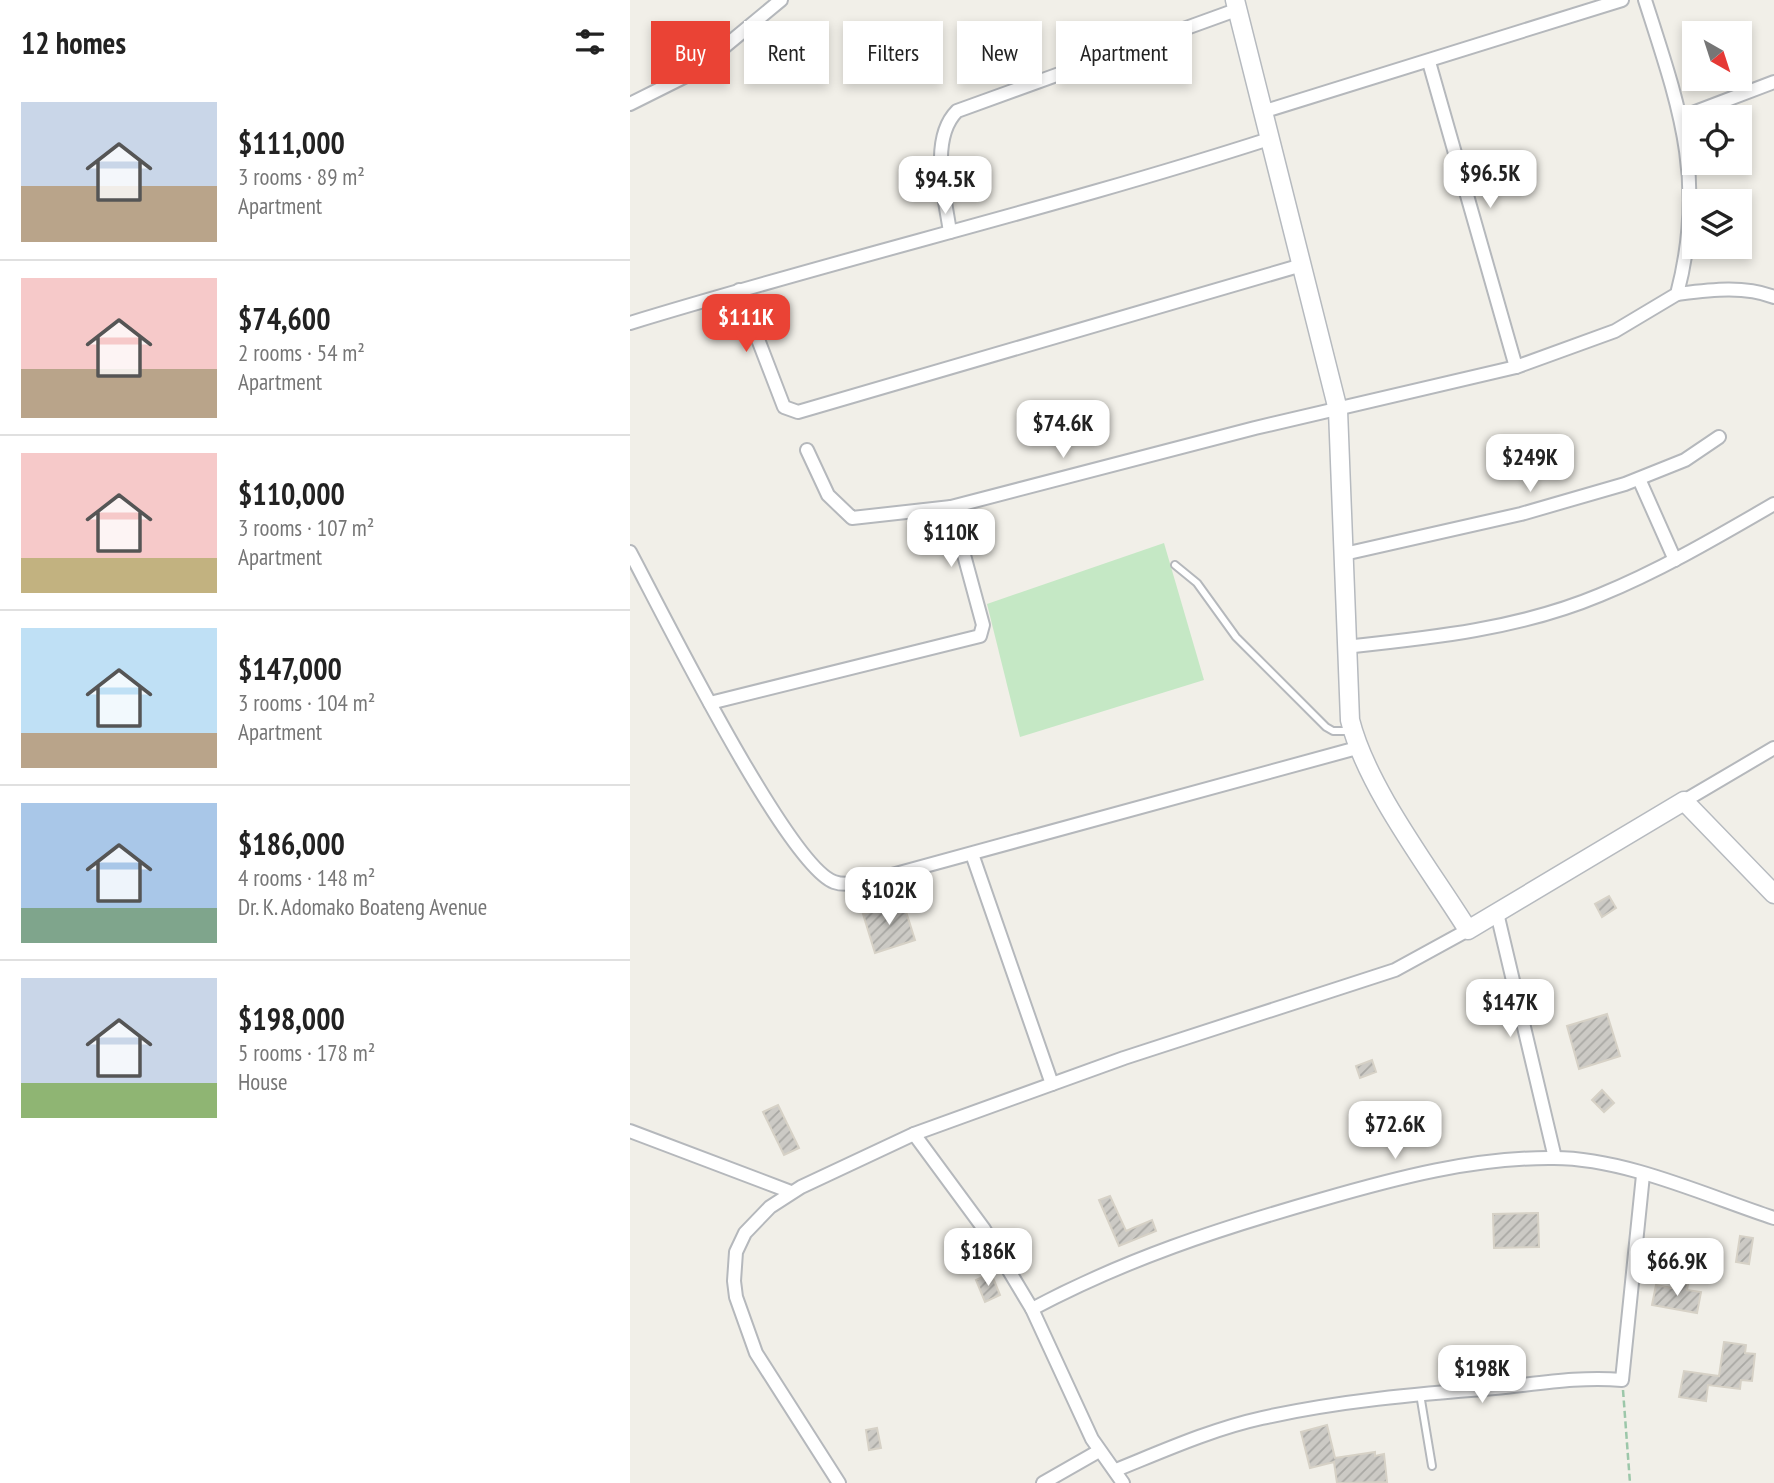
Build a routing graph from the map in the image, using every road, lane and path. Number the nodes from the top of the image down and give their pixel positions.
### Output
1 (781, 0) edge
2 (1622, 0) edge
3 (1645, 0) edge
4 (1236, 5) edge
5 (1429, 62) junction
6 (1774, 82) edge
7 (630, 104) edge
8 (1714, 105) edge
9 (1262, 112) junction
10 (1682, 117) edge
11 (1269, 139) junction
12 (1688, 175) edge
13 (950, 232) junction
14 (1302, 265) junction
15 (739, 290) junction
16 (1677, 294) junction
17 (1774, 297) edge
18 (630, 323) edge
19 (1516, 367) junction
20 (1338, 410) junction
21 (1719, 437) dead end
22 (807, 450) dead end
23 (1639, 480) junction
24 (1774, 504) edge
25 (951, 507) junction
26 (630, 552) edge
27 (1344, 554) junction
28 (1675, 560) junction
29 (1175, 565) dead end
30 (1345, 647) junction
31 (710, 703) junction
32 (1355, 740) junction
33 (1774, 748) edge
34 (1684, 801) junction
35 (972, 854) junction
36 (1774, 894) edge
37 (1497, 913) junction
38 (1468, 930) junction
39 (1052, 1084) junction
40 (630, 1131) edge
41 (914, 1134) junction
42 (1555, 1158) junction
43 (1643, 1175) junction
44 (791, 1192) junction
45 (1774, 1218) edge
46 (1032, 1308) junction
47 (1622, 1380) junction
48 (1420, 1394) junction
49 (1099, 1451) junction
50 (1432, 1466) dead end
51 (1116, 1470) junction
52 (839, 1483) edge
53 (1043, 1483) edge
54 (1123, 1483) edge
55 (1630, 1483) edge

1 - 7 street
2 - 5 street
3 - 10 street
4 - 9 street
4 - 13 street
5 - 9 street
5 - 19 street
6 - 8 street
9 - 11 street
11 - 13 street
11 - 14 street
12 - 16 street
13 - 15 street
14 - 15 street
14 - 20 street
15 - 18 street
16 - 17 street
16 - 19 street
19 - 20 street
20 - 25 street
20 - 27 street
21 - 23 street
22 - 25 street
23 - 27 street
23 - 28 street
24 - 28 street
25 - 31 street
26 - 31 street
27 - 30 street
28 - 30 street
29 - 32 lane
30 - 32 street
31 - 35 street
32 - 35 street
32 - 38 street
33 - 34 street
34 - 36 street
34 - 37 street
35 - 39 street
37 - 38 street
37 - 42 street
38 - 39 street
39 - 41 street
40 - 44 street
41 - 44 street
41 - 46 street
42 - 43 street
42 - 46 street
43 - 45 street
43 - 47 street
44 - 52 street
46 - 49 street
47 - 48 street
47 - 55 path
48 - 50 lane
48 - 51 street
49 - 51 street
49 - 53 street
51 - 54 street

